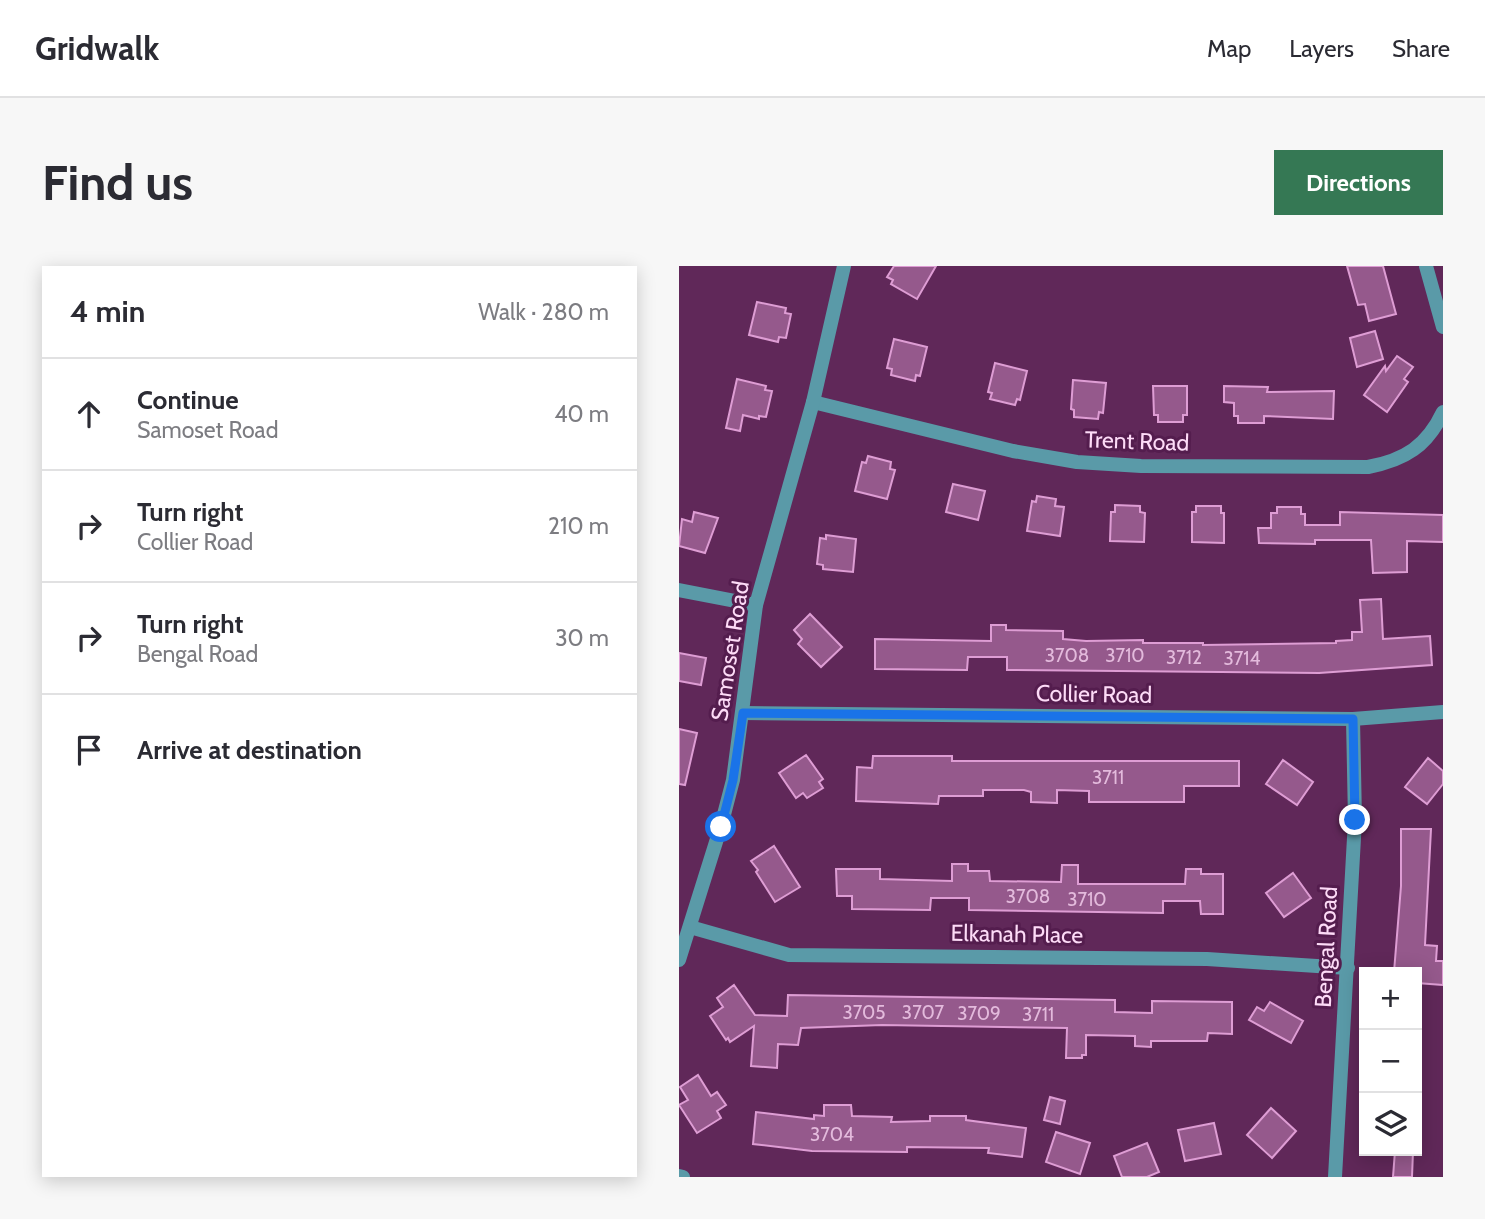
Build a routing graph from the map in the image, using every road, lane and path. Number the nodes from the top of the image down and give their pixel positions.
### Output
1 (844, 266) edge
2 (1426, 266) edge
3 (1443, 327) edge
4 (813, 402) junction
5 (1443, 412) edge
6 (679, 590) edge
7 (756, 605) junction
8 (1443, 712) edge
9 (743, 713) junction
10 (1353, 719) junction
11 (690, 927) junction
12 (679, 960) edge
13 (1348, 968) junction
14 (1335, 1177) edge

1 - 4 street, Samoset Road
2 - 3 street
4 - 5 street, Trent Road
4 - 7 street, Samoset Road
6 - 7 street
7 - 9 street, Samoset Road
8 - 10 street, Collier Road
9 - 10 street, Collier Road
9 - 11 street, Samoset Road
10 - 13 street, Bengal Road
11 - 12 street, Samoset Road
11 - 13 street, Elkanah Place
13 - 14 street, Bengal Road

